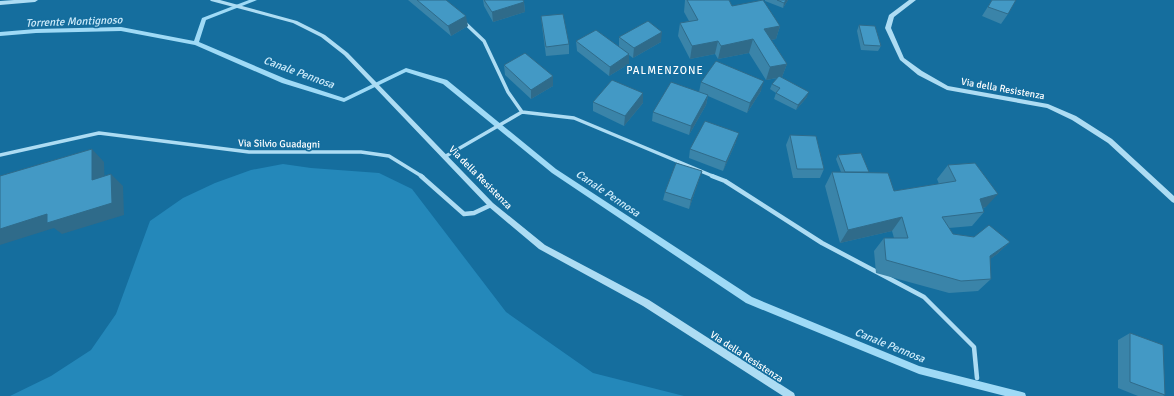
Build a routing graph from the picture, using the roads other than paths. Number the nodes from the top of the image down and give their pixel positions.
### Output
1 (35, 0) edge
2 (213, 0) edge
3 (913, 0) edge
4 (0, 3) edge
5 (460, 19) edge
6 (522, 112) junction
7 (0, 156) edge
8 (446, 156) junction
9 (1174, 200) edge
10 (492, 205) junction
11 (977, 378) dead end
12 (791, 396) edge

1 - 4 street
2 - 8 street, Via della Resistenza
3 - 9 street, Via della Resistenza
5 - 6 street
6 - 8 street
6 - 11 street
7 - 10 street, Via Silvio Guadagni
8 - 10 street, Via della Resistenza
10 - 12 street, Via della Resistenza

